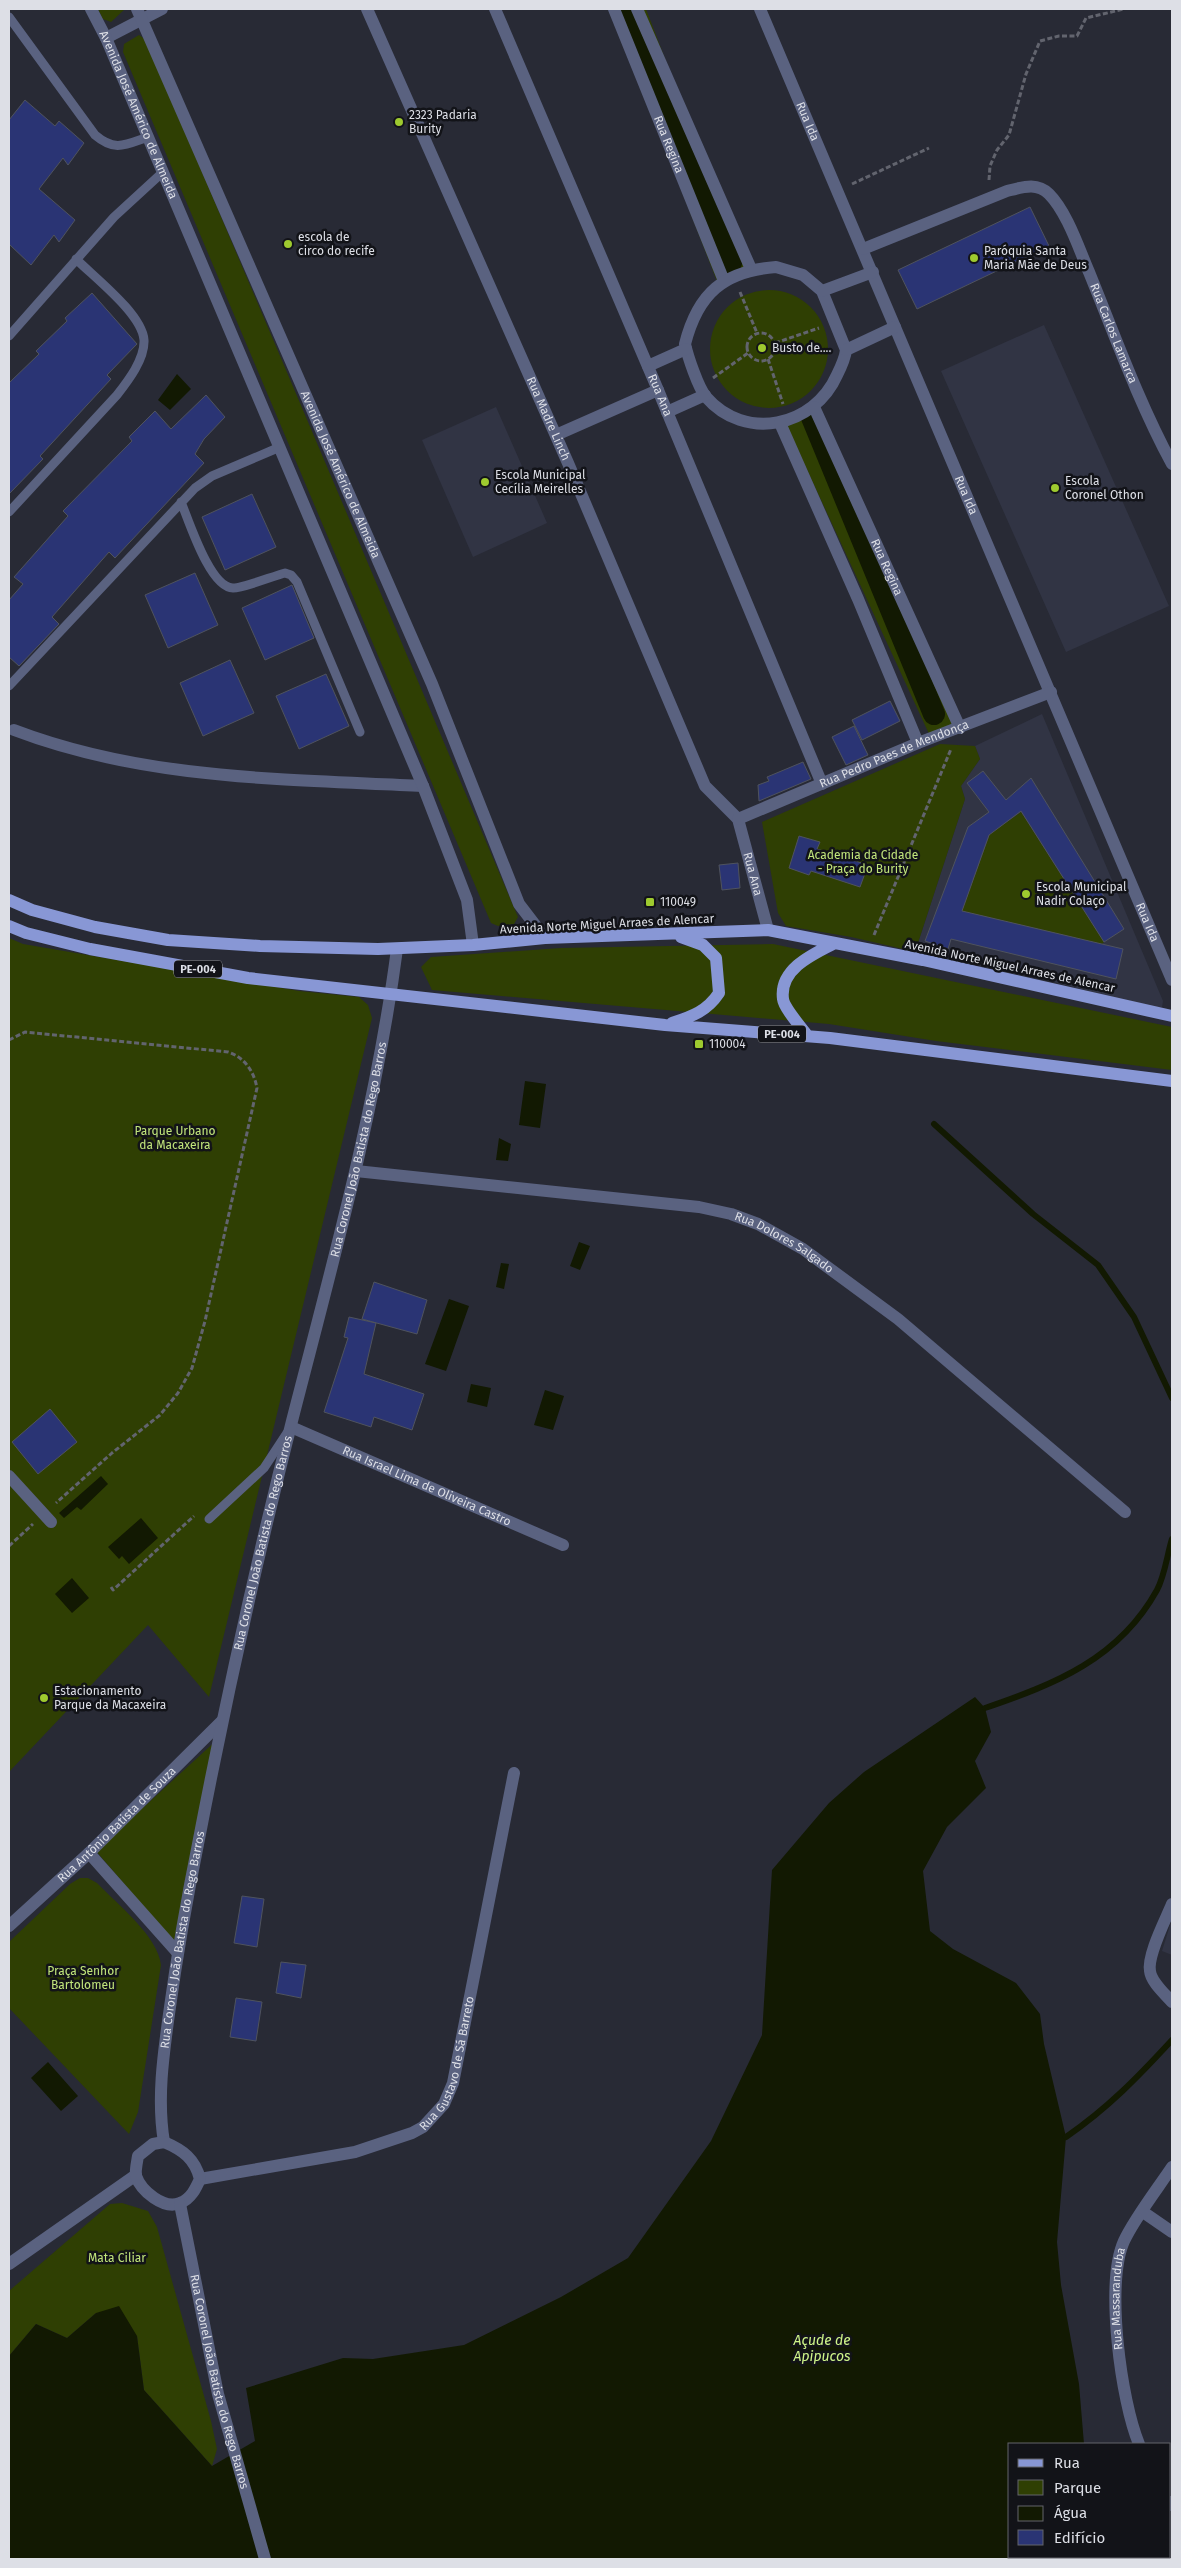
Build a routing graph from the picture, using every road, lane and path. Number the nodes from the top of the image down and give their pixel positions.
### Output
1 (91, 9) edge
2 (162, 9) edge
3 (367, 9) edge
4 (495, 9) edge
5 (614, 9) edge
6 (637, 9) edge
7 (760, 9) edge
8 (1124, 9) edge
9 (139, 13) edge
10 (9, 17) edge
11 (106, 38) junction
12 (148, 138) junction
13 (930, 148) dead end
14 (163, 172) junction
15 (838, 190) junction
16 (988, 198) junction
17 (863, 248) junction
18 (76, 259) junction
19 (751, 269) junction
20 (873, 272) junction
21 (724, 281) junction
22 (739, 290) dead end
23 (822, 291) junction
24 (895, 327) junction
25 (821, 328) dead end
26 (757, 333) junction
27 (9, 336) edge
28 (774, 343) junction
29 (686, 349) junction
30 (846, 350) junction
31 (748, 353) junction
32 (768, 359) junction
33 (648, 366) junction
34 (712, 379) dead end
35 (658, 390) junction
36 (705, 396) junction
37 (814, 407) junction
38 (667, 412) junction
39 (783, 417) junction
40 (556, 435) junction
41 (280, 447) junction
42 (1172, 464) edge
43 (181, 502) junction
44 (9, 512) edge
45 (9, 686) edge
46 (1051, 692) junction
47 (960, 728) junction
48 (14, 730) dead end
49 (360, 732) dead end
50 (918, 743) junction
51 (822, 784) junction
52 (423, 786) junction
53 (738, 820) junction
54 (9, 900) edge
55 (9, 926) edge
56 (768, 930) junction
57 (676, 935) junction
58 (545, 938) junction
59 (835, 943) junction
60 (473, 945) junction
61 (397, 948) junction
62 (868, 949) junction
63 (1172, 980) edge
64 (391, 995) junction
65 (1172, 1016) edge
66 (665, 1025) junction
67 (806, 1035) junction
68 (9, 1040) edge
69 (1172, 1081) edge
70 (356, 1171) junction
71 (291, 1426) junction
72 (9, 1476) edge
73 (201, 1510) dead end
74 (1125, 1512) dead end
75 (47, 1518) junction
76 (209, 1519) dead end
77 (563, 1545) dead end
78 (9, 1546) edge
79 (110, 1587) dead end
80 (222, 1721) junction
81 (514, 1773) dead end
82 (89, 1853) junction
83 (1172, 1904) edge
84 (9, 1926) edge
85 (177, 1952) junction
86 (1172, 2002) edge
87 (164, 2142) junction
88 (1172, 2167) edge
89 (136, 2175) junction
90 (200, 2179) junction
91 (180, 2204) junction
92 (1143, 2212) junction
93 (1172, 2232) edge
94 (9, 2264) edge
95 (1139, 2443) edge
96 (264, 2559) edge

1 - 11 street, Avenida José Américo de Almeida
2 - 9 street
3 - 40 street, Rua Madre Linch
4 - 33 street, Rua Ana
5 - 21 street, Rua Regina
6 - 19 street, Rua Regina
7 - 15 street, Rua Ida
8 - 16 path
9 - 11 street
9 - 58 street, Avenida José Américo de Almeida
10 - 12 lane
11 - 12 street, Avenida José Américo de Almeida
12 - 14 street, Avenida José Américo de Almeida
13 - 15 path
14 - 18 lane
14 - 41 street, Avenida José Américo de Almeida
15 - 17 street, Rua Ida
16 - 17 street, Rua Carlos Lamarca
16 - 42 street, Rua Carlos Lamarca
17 - 20 street, Rua Ida
18 - 27 lane
18 - 44 lane
19 - 21 street
19 - 23 street
20 - 23 street
20 - 24 street, Rua Ida
21 - 29 street
22 - 26 path
23 - 30 street
24 - 30 street
24 - 46 street, Rua Ida
25 - 28 path
26 - 28 path
26 - 31 path
28 - 32 path
29 - 33 street
29 - 36 street
30 - 37 street
31 - 32 path
31 - 34 path
32 - 39 path
33 - 35 street, Rua Ana
35 - 38 street, Rua Ana
35 - 40 street
36 - 38 street
36 - 39 street
37 - 39 street
37 - 47 street, Rua Regina
38 - 51 street, Rua Ana
39 - 50 street
40 - 53 street, Rua Madre Linch
41 - 43 lane
41 - 52 street, Avenida José Américo de Almeida
43 - 45 lane
43 - 49 lane
46 - 47 street, Rua Pedro Paes de Mendonça
46 - 63 street, Rua Ida
47 - 50 street, Rua Pedro Paes de Mendonça
47 - 62 path
48 - 52 street
50 - 51 street, Rua Pedro Paes de Mendonça
51 - 53 street, Rua Pedro Paes de Mendonça
52 - 60 street, Avenida José Américo de Almeida
53 - 56 street, Rua Ana
54 - 61 main road, Avenida Norte Miguel Arraes de Alencar / PE-004
55 - 64 main road, PE-004
56 - 57 main road, Avenida Norte Miguel Arraes de Alencar / PE-004
56 - 59 main road, Avenida Norte Miguel Arraes de Alencar / PE-004
57 - 58 main road, Avenida Norte Miguel Arraes de Alencar / PE-004
57 - 66 main road
58 - 60 main road, Avenida Norte Miguel Arraes de Alencar / PE-004
59 - 62 main road, Avenida Norte Miguel Arraes de Alencar / PE-004
59 - 67 main road
60 - 61 main road, Avenida Norte Miguel Arraes de Alencar / PE-004
61 - 64 street, Rua Coronel João Batista do Rego Barros
62 - 65 main road, Avenida Norte Miguel Arraes de Alencar / PE-004
64 - 66 main road, PE-004
64 - 70 street, Rua Coronel João Batista do Rego Barros
66 - 67 main road, PE-004
67 - 69 main road, PE-004
68 - 75 path
70 - 71 street, Rua Coronel João Batista do Rego Barros
70 - 74 street, Rua Dolores Salgado
71 - 76 lane
71 - 77 street, Rua Israel Lima de Oliveira Castro
71 - 80 street, Rua Coronel João Batista do Rego Barros
72 - 75 street
73 - 79 path
75 - 78 path
80 - 82 street, Rua Antônio Batista de Souza
80 - 85 street, Rua Coronel João Batista do Rego Barros
81 - 90 street, Rua Gustavo de Sá Barreto
82 - 84 street, Rua Antônio Batista de Souza
82 - 85 street
83 - 86 street
85 - 87 street, Rua Coronel João Batista do Rego Barros
87 - 89 street
87 - 90 street
88 - 92 street, Rua Massaranduba
89 - 91 street
89 - 94 street
90 - 91 street
91 - 96 street, Rua Coronel João Batista do Rego Barros
92 - 93 street
92 - 95 street, Rua Massaranduba

